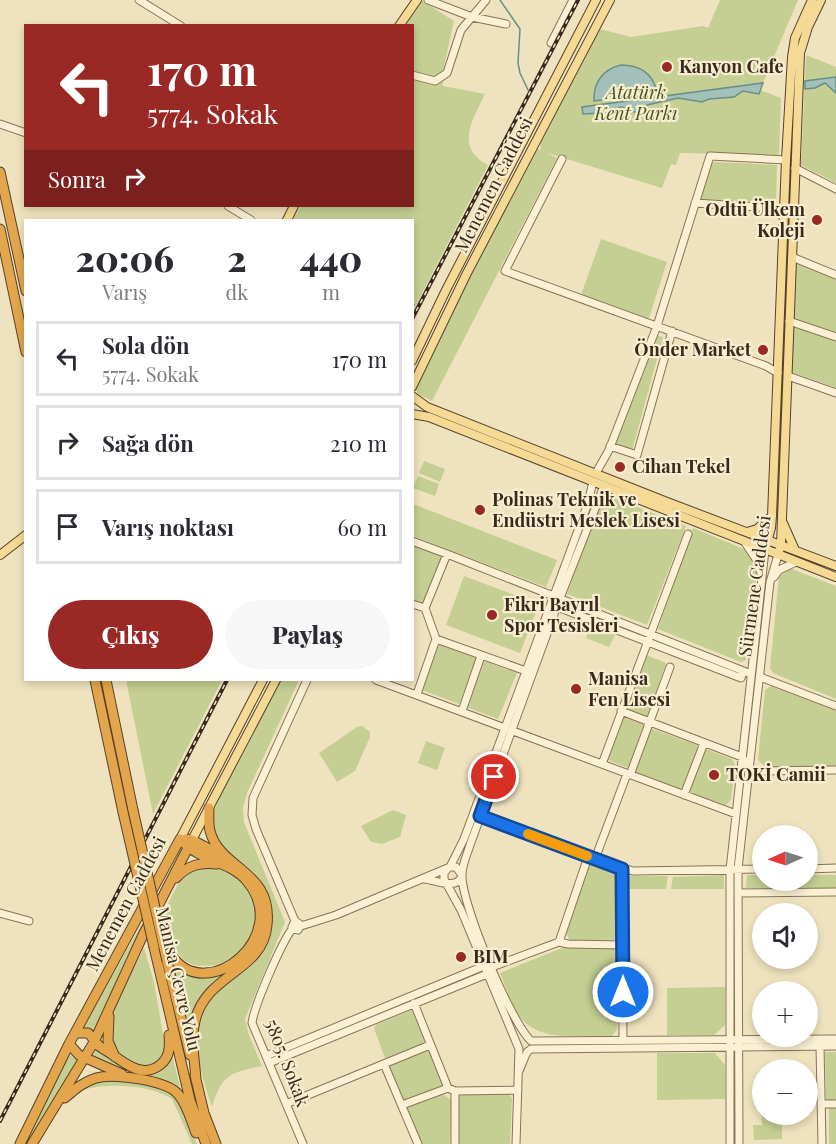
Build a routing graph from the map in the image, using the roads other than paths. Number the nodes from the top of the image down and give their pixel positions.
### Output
1 (139, 0) edge
2 (417, 0) edge
3 (428, 0) edge
4 (486, 0) edge
5 (573, 0) edge
6 (596, 0) edge
7 (610, 0) edge
8 (812, 0) edge
9 (821, 0) edge
10 (472, 17) junction
11 (178, 24) edge
12 (400, 24) edge
13 (506, 24) dead end
14 (551, 43) dead end
15 (414, 76) edge
16 (794, 88) junction
17 (0, 124) edge
18 (24, 132) edge
19 (562, 159) dead end
20 (786, 160) junction
21 (792, 170) junction
22 (0, 172) edge
23 (836, 189) edge
24 (695, 203) junction
25 (230, 207) edge
26 (785, 209) junction
27 (249, 219) edge
28 (0, 229) edge
29 (788, 255) junction
30 (836, 275) edge
31 (24, 282) edge
32 (789, 321) junction
33 (657, 326) junction
34 (672, 331) junction
35 (836, 338) edge
36 (24, 343) edge
37 (414, 357) edge
38 (778, 373) junction
39 (788, 376) junction
40 (414, 383) edge
41 (836, 393) edge
42 (414, 397) edge
43 (414, 414) edge
44 (610, 446) junction
45 (596, 472) junction
46 (607, 477) junction
47 (593, 482) junction
48 (604, 486) junction
49 (777, 517) junction
50 (688, 534) dead end
51 (24, 537) edge
52 (745, 537) junction
53 (768, 540) junction
54 (414, 542) edge
55 (781, 544) junction
56 (765, 550) junction
57 (795, 550) junction
58 (447, 554) junction
59 (0, 555) edge
60 (778, 555) junction
61 (796, 562) junction
62 (836, 566) edge
63 (836, 577) edge
64 (763, 578) junction
65 (770, 582) junction
66 (556, 597) junction
67 (414, 605) edge
68 (554, 605) junction
69 (425, 608) junction
70 (648, 638) junction
71 (436, 639) junction
72 (482, 656) junction
73 (670, 668) dead end
74 (526, 671) junction
75 (751, 674) junction
76 (760, 677) junction
77 (95, 681) edge
78 (106, 681) edge
79 (262, 681) edge
80 (275, 681) edge
81 (307, 681) edge
82 (379, 681) edge
83 (417, 694) junction
84 (836, 705) edge
85 (462, 711) junction
86 (621, 711) junction
87 (649, 722) junction
88 (508, 728) junction
89 (704, 743) junction
90 (742, 757) junction
91 (602, 764) junction
92 (749, 768) junction
93 (836, 770) edge
94 (628, 775) junction
95 (684, 795) junction
96 (209, 808) junction
97 (736, 814) junction
98 (480, 816) junction
99 (180, 839) junction
100 (190, 844) junction
101 (592, 858) junction
102 (226, 862) junction
103 (449, 867) junction
104 (818, 868) edge
105 (836, 868) edge
106 (622, 869) junction
107 (734, 869) junction
108 (752, 869) edge
109 (461, 875) junction
110 (422, 879) junction
111 (448, 883) junction
112 (165, 892) junction
113 (836, 892) edge
114 (738, 893) junction
115 (0, 913) edge
116 (29, 921) dead end
117 (296, 925) junction
118 (160, 932) junction
119 (559, 942) junction
120 (623, 945) junction
121 (488, 969) junction
122 (113, 1001) junction
123 (165, 1002) junction
124 (414, 1003) junction
125 (76, 1033) junction
126 (836, 1039) edge
127 (623, 1040) junction
128 (94, 1042) junction
129 (69, 1044) junction
130 (729, 1044) junction
131 (739, 1044) junction
132 (430, 1045) junction
133 (529, 1045) junction
134 (518, 1046) junction
135 (836, 1046) edge
136 (820, 1047) junction
137 (115, 1056) junction
138 (86, 1057) junction
139 (267, 1060) junction
140 (384, 1064) junction
141 (519, 1071) junction
142 (139, 1080) junction
143 (196, 1080) junction
144 (451, 1089) junction
145 (518, 1090) junction
146 (286, 1104) junction
147 (821, 1104) junction
148 (836, 1104) edge
149 (402, 1105) junction
150 (56, 1106) junction
151 (20, 1144) edge
152 (32, 1144) edge
153 (200, 1144) edge
154 (206, 1144) edge
155 (216, 1144) edge
156 (303, 1144) edge
157 (418, 1144) edge
158 (455, 1144) edge
159 (516, 1144) edge
160 (730, 1144) edge
161 (739, 1144) edge
162 (822, 1144) edge

1 - 11 street
2 - 12 main road
3 - 10 street
4 - 10 street
5 - 14 street
6 - 37 main road, Menemen Caddesi
7 - 40 main road, Menemen Caddesi
8 - 16 main road, Sürmene Caddesi
9 - 16 main road, Sürmene Caddesi
10 - 13 street
10 - 15 street
16 - 20 main road, Sürmene Caddesi
16 - 21 main road, Sürmene Caddesi
17 - 18 street
19 - 33 street
20 - 21 main road, Sürmene Caddesi
20 - 24 street
21 - 23 street
21 - 26 main road, Sürmene Caddesi
21 - 29 main road, Sürmene Caddesi
22 - 31 highway
24 - 26 street
24 - 33 street
25 - 27 street
26 - 29 main road, Sürmene Caddesi
28 - 36 highway
29 - 30 street
29 - 32 main road, Sürmene Caddesi
29 - 38 main road, Sürmene Caddesi
32 - 35 street
32 - 39 main road, Sürmene Caddesi
33 - 34 street
33 - 44 street
34 - 38 street
34 - 44 street
38 - 39 main road
38 - 49 main road, Sürmene Caddesi
39 - 41 street
39 - 49 main road, Sürmene Caddesi
42 - 45 main road
43 - 47 main road
44 - 45 street
45 - 46 main road
45 - 47 main road
46 - 48 main road
46 - 52 main road
47 - 48 main road
47 - 66 street
48 - 52 main road
48 - 66 street
49 - 52 main road
49 - 53 main road, Sürmene Caddesi
49 - 55 main road, Sürmene Caddesi
49 - 57 main road
50 - 70 street
51 - 59 main road
52 - 53 main road
52 - 56 main road
52 - 64 street
53 - 55 main road
53 - 56 main road, Sürmene Caddesi
54 - 58 street
55 - 57 main road
55 - 60 main road, Sürmene Caddesi
56 - 60 main road
56 - 64 street, Sürmene Caddesi
57 - 62 main road
58 - 66 street
58 - 69 street
60 - 61 main road
60 - 65 street, Sürmene Caddesi
61 - 63 main road
61 - 65 street
64 - 75 street, Sürmene Caddesi
65 - 76 street, Sürmene Caddesi
66 - 68 street
66 - 70 street
67 - 69 street
68 - 70 street
68 - 74 street
68 - 88 street
69 - 71 street
70 - 75 street
70 - 86 street
71 - 72 street
71 - 83 street
72 - 74 street
72 - 85 street
73 - 87 street
74 - 88 street
75 - 90 street, Sürmene Caddesi
76 - 84 street
76 - 92 street, Sürmene Caddesi
77 - 123 highway, Manisa Çevre Yolu, bridge
78 - 118 highway, Manisa Çevre Yolu, bridge
79 - 99 main road, Menemen Caddesi
80 - 96 main road, Menemen Caddesi
81 - 117 street
82 - 83 street
83 - 85 street
85 - 88 street
86 - 87 street
86 - 91 street
87 - 89 street
87 - 94 street
88 - 91 street
88 - 98 street
88 - 103 street
89 - 90 street
89 - 95 street
90 - 92 street
90 - 97 street, Sürmene Caddesi
91 - 94 street
92 - 93 street
92 - 107 street, Sürmene Caddesi
94 - 95 street
94 - 101 street
95 - 97 street
96 - 100 main road, Menemen Caddesi
96 - 102 highway
97 - 107 street, Sürmene Caddesi
98 - 101 street
98 - 109 street
99 - 100 highway
99 - 125 highway, Menemen Caddesi
100 - 102 highway
100 - 112 highway, Menemen Caddesi
101 - 106 street
101 - 119 street
102 - 112 highway
102 - 118 highway
102 - 143 highway
103 - 109 street
103 - 110 street
103 - 111 street
104 - 105 street
106 - 107 street
106 - 120 street
107 - 108 street
107 - 114 street, Sürmene Caddesi
107 - 130 street, Sürmene Caddesi
109 - 111 street
109 - 121 street
110 - 111 street
110 - 117 street
111 - 121 street
112 - 122 highway, Menemen Caddesi
113 - 114 street
114 - 131 street, Sürmene Caddesi
115 - 116 street
117 - 139 street, 5805. Sokak
118 - 143 highway, Manisa Çevre Yolu, bridge
119 - 120 street
119 - 121 street
120 - 127 street
121 - 124 street
121 - 133 street
121 - 134 street
121 - 139 street
122 - 128 highway, Menemen Caddesi
122 - 137 highway
123 - 137 highway
123 - 154 highway, Manisa Çevre Yolu
124 - 132 street
124 - 139 street
125 - 128 highway
125 - 129 highway, Menemen Caddesi
126 - 131 street
127 - 130 street
127 - 133 street
128 - 137 highway
128 - 138 highway, Menemen Caddesi
129 - 138 highway
129 - 151 highway, Menemen Caddesi
130 - 131 street
130 - 133 street
130 - 160 street, Sürmene Caddesi
131 - 136 street
131 - 161 street, Sürmene Caddesi
132 - 140 street
132 - 144 street
133 - 134 street
133 - 134 street
133 - 141 street
134 - 141 street
135 - 136 street
136 - 147 street
138 - 142 highway
138 - 150 highway, Menemen Caddesi
139 - 146 street, 5805. Sokak
140 - 146 street
140 - 149 street
141 - 145 street
142 - 150 highway
142 - 153 highway
143 - 155 highway, Manisa Çevre Yolu
144 - 145 street
144 - 149 street
144 - 158 street
145 - 159 street
146 - 156 street, 5805. Sokak
147 - 148 street
147 - 162 street
149 - 157 street
150 - 152 highway, Menemen Caddesi

